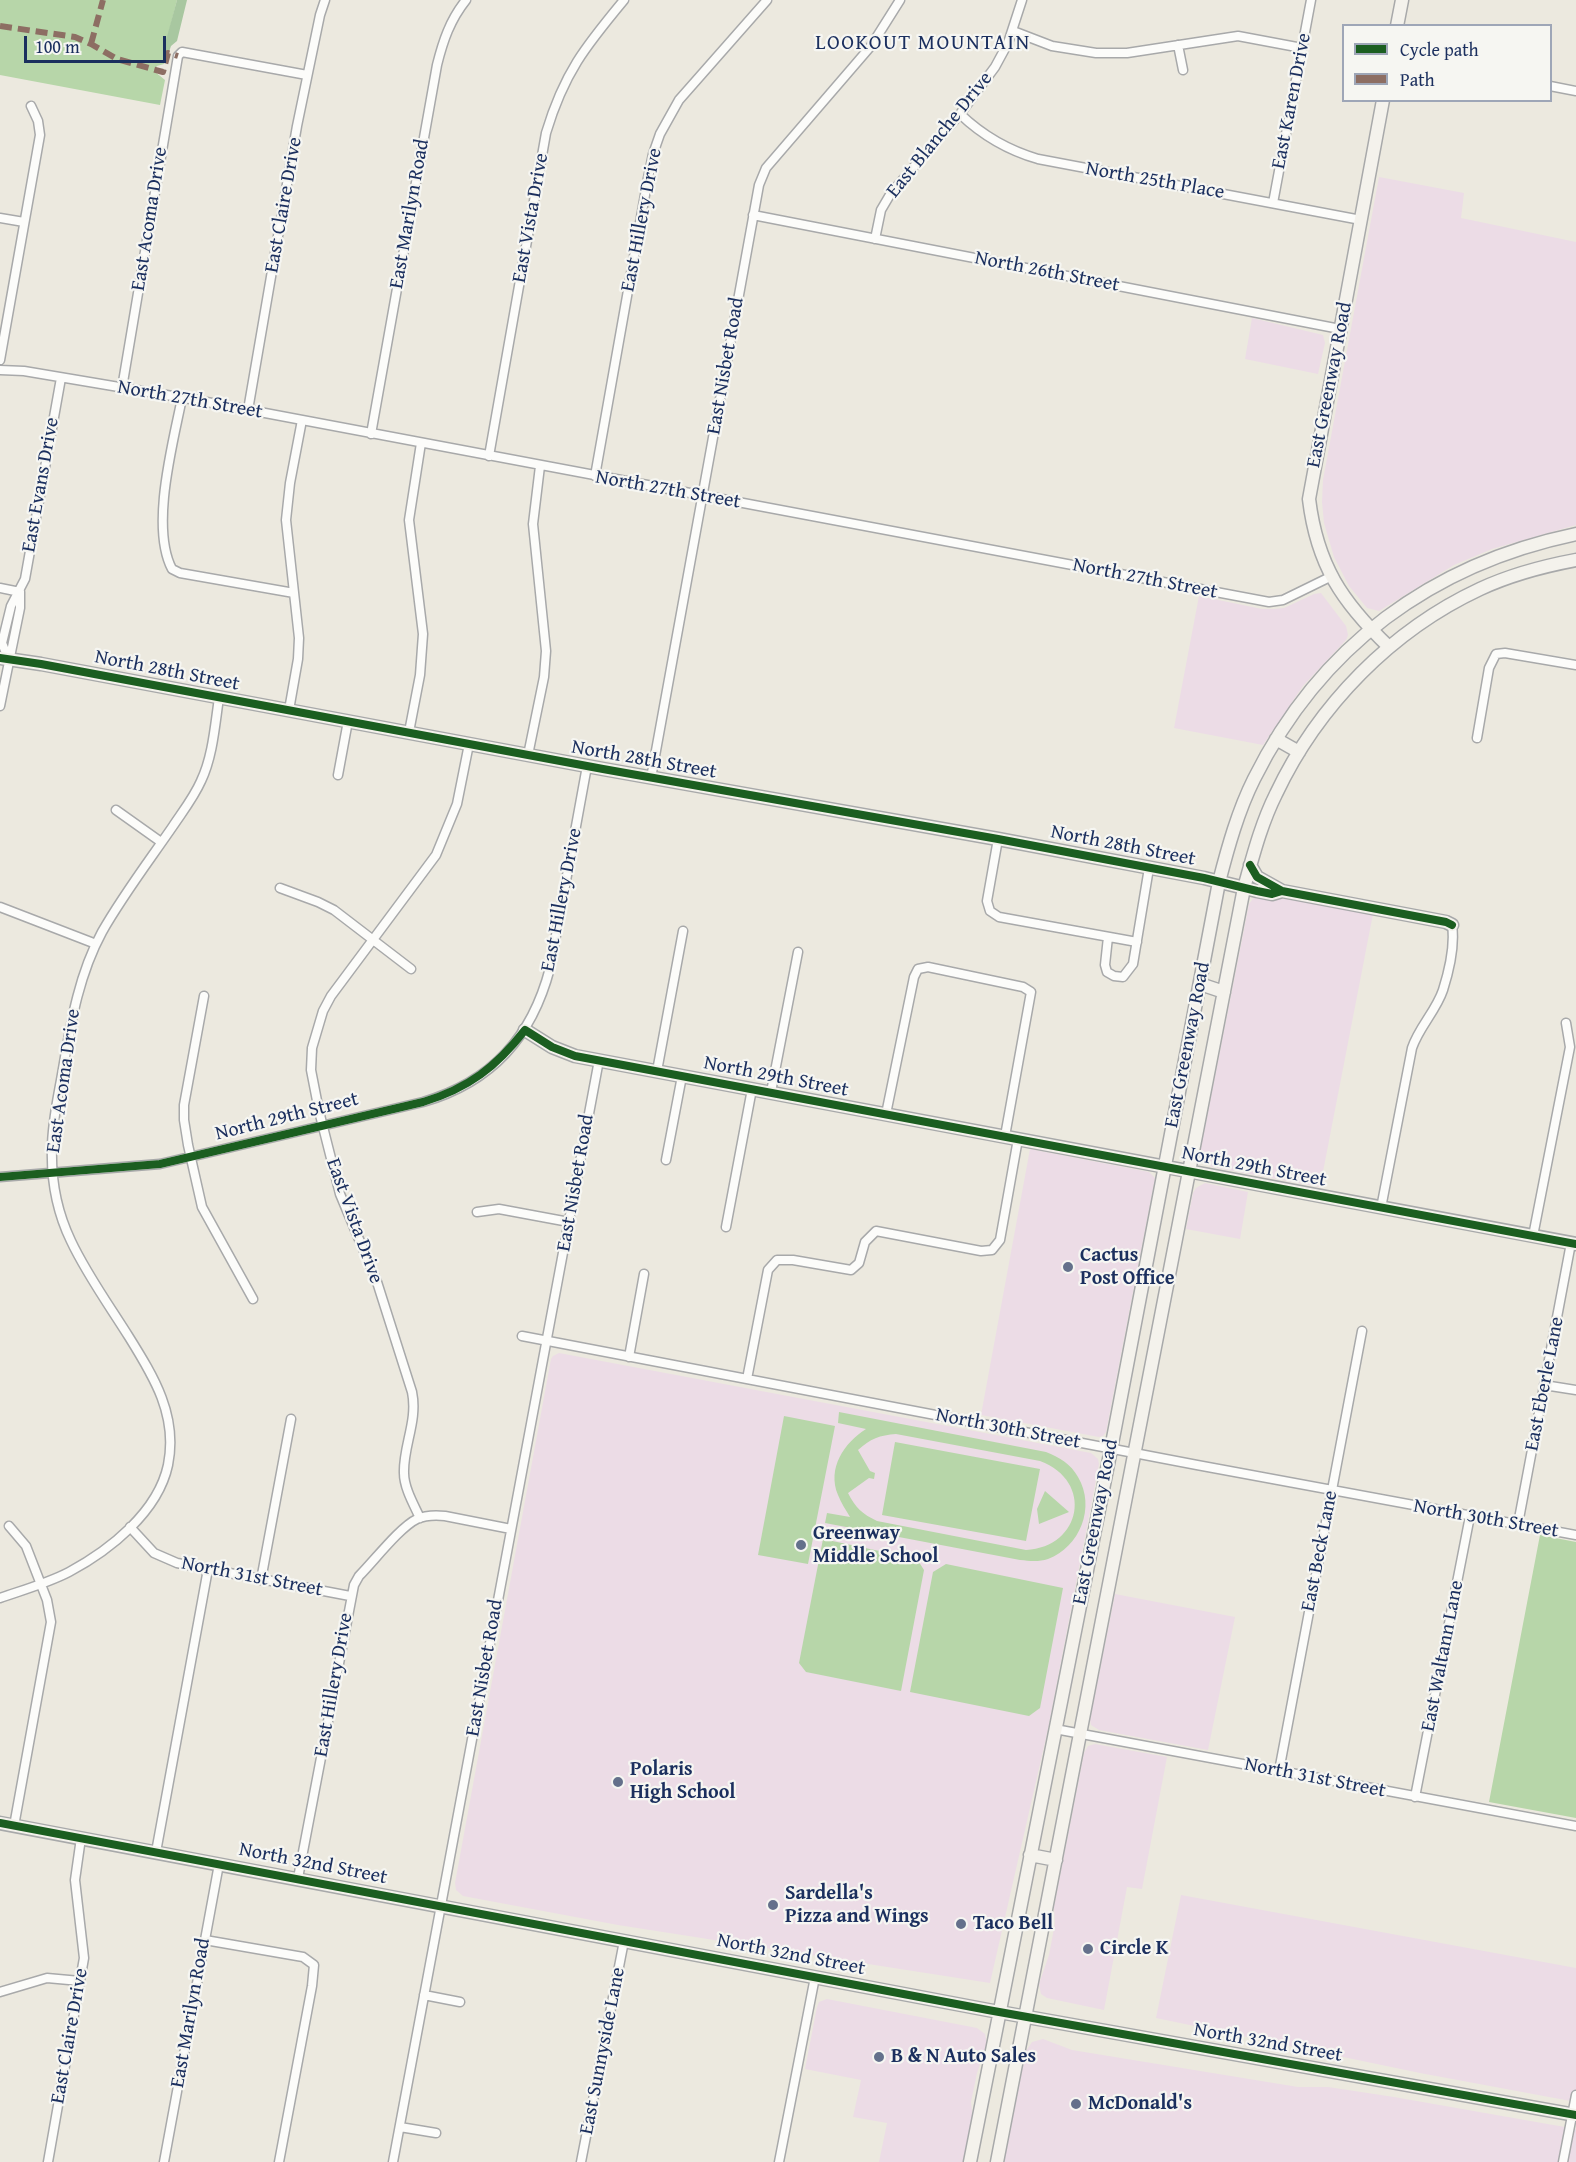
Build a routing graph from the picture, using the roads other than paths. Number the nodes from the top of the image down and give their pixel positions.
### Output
1 (325, 0) edge
2 (466, 0) edge
3 (624, 0) edge
4 (767, 0) edge
5 (900, 0) edge
6 (1022, 0) edge
7 (1311, 0) edge
8 (1402, 0) edge
9 (1397, 24) edge
10 (1013, 31) junction
11 (1178, 45) junction
12 (1302, 48) junction
13 (1183, 69) dead end
14 (307, 75) junction
15 (1552, 86) edge
16 (1576, 91) edge
17 (1383, 102) edge
18 (31, 106) dead end
19 (960, 114) junction
20 (1273, 203) junction
21 (753, 215) junction
22 (0, 218) edge
23 (1361, 220) junction
24 (24, 222) junction
25 (874, 239) junction
26 (1340, 329) junction
27 (0, 360) edge
28 (0, 370) edge
29 (61, 378) junction
30 (122, 387) junction
31 (182, 398) junction
32 (248, 410) junction
33 (302, 420) junction
34 (371, 434) junction
35 (421, 443) junction
36 (489, 456) junction
37 (540, 466) junction
38 (595, 476) junction
39 (702, 496) junction
40 (1576, 534) edge
41 (1505, 554) junction
42 (1576, 560) edge
43 (1330, 577) junction
44 (1511, 577) junction
45 (0, 588) edge
46 (20, 592) junction
47 (294, 593) junction
48 (1370, 629) junction
49 (1389, 647) junction
50 (4, 658) edge
51 (1576, 666) edge
52 (219, 698) junction
53 (0, 706) edge
54 (289, 710) junction
55 (348, 721) junction
56 (410, 732) junction
57 (1477, 738) dead end
58 (1276, 739) junction
59 (469, 744) junction
60 (1299, 752) junction
61 (528, 755) junction
62 (587, 766) junction
63 (338, 775) dead end
64 (651, 777) junction
65 (116, 810) dead end
66 (998, 839) junction
67 (161, 842) junction
68 (1250, 865) junction
69 (1149, 868) junction
70 (1219, 882) junction
71 (280, 888) dead end
72 (1244, 888) junction
73 (1282, 891) junction
74 (0, 906) edge
75 (1452, 926) joint
76 (683, 931) dead end
77 (1108, 937) junction
78 (373, 940) junction
79 (1137, 942) junction
80 (96, 944) junction
81 (798, 952) dead end
82 (411, 969) dead end
83 (1200, 984) junction
84 (1224, 992) junction
85 (204, 996) dead end
86 (1566, 1023) dead end
87 (525, 1030) junction
88 (599, 1060) junction
89 (657, 1071) junction
90 (682, 1076) junction
91 (752, 1089) junction
92 (771, 1092) junction
93 (886, 1114) junction
94 (323, 1125) junction
95 (1005, 1136) junction
96 (1018, 1139) junction
97 (190, 1157) junction
98 (666, 1160) dead end
99 (1165, 1166) junction
100 (1189, 1171) junction
101 (53, 1174) junction
102 (0, 1177) edge
103 (1381, 1208) junction
104 (477, 1212) dead end
105 (569, 1222) junction
106 (726, 1227) dead end
107 (1533, 1236) junction
108 (1574, 1244) edge
109 (644, 1274) dead end
110 (253, 1299) dead end
111 (1362, 1331) dead end
112 (522, 1336) dead end
113 (547, 1341) junction
114 (629, 1357) junction
115 (747, 1380) junction
116 (1544, 1385) junction
117 (1576, 1390) edge
118 (291, 1419) dead end
119 (1111, 1449) junction
120 (1135, 1454) junction
121 (1332, 1491) junction
122 (1470, 1516) junction
123 (420, 1518) junction
124 (1518, 1524) junction
125 (9, 1526) dead end
126 (130, 1527) junction
127 (511, 1529) junction
128 (1576, 1533) edge
129 (208, 1569) junction
130 (261, 1580) junction
131 (41, 1584) junction
132 (350, 1596) junction
133 (0, 1598) edge
134 (1055, 1729) junction
135 (1080, 1734) junction
136 (1279, 1772) junction
137 (1415, 1797) junction
138 (0, 1823) edge
139 (15, 1826) junction
140 (1576, 1826) edge
141 (81, 1838) junction
142 (156, 1852) junction
143 (1030, 1855) junction
144 (1056, 1860) junction
145 (219, 1864) junction
146 (298, 1878) junction
147 (441, 1905) junction
148 (205, 1940) junction
149 (624, 1941) junction
150 (815, 1977) junction
151 (80, 1981) junction
152 (0, 1992) edge
153 (424, 1995) junction
154 (460, 2002) dead end
155 (1000, 2012) junction
156 (1025, 2017) junction
157 (1576, 2095) edge
158 (1574, 2115) edge
159 (400, 2127) junction
160 (436, 2133) dead end
161 (48, 2162) edge
162 (164, 2162) edge
163 (279, 2162) edge
164 (393, 2162) edge
165 (581, 2162) edge
166 (779, 2162) edge
167 (970, 2162) edge
168 (997, 2162) edge
169 (1563, 2162) edge

1 - 14 street, East Claire Drive
2 - 34 street, East Marilyn Road
3 - 36 street, East Vista Drive
4 - 38 street, East Hillery Drive
5 - 21 street, East Nisbet Road
6 - 10 street, East Blanche Drive
7 - 12 street, East Karen Drive
8 - 9 main road
10 - 11 street
10 - 19 street, East Blanche Drive
11 - 12 street
11 - 13 street
12 - 20 street, East Karen Drive
14 - 30 street, East Acoma Drive
14 - 32 street, East Claire Drive
15 - 16 street
17 - 23 main road, East Greenway Road
18 - 24 street
19 - 20 street, North 25th Place
19 - 25 street, East Blanche Drive
20 - 23 street, North 25th Place
21 - 25 street, North 26th Street
21 - 39 street, East Nisbet Road
22 - 24 street
23 - 26 main road, East Greenway Road
24 - 27 street
25 - 26 street, North 26th Street
26 - 43 main road, East Greenway Road
28 - 29 street, North 27th Street
29 - 30 street, North 27th Street
29 - 46 street, East Evans Drive
30 - 31 street, North 27th Street
31 - 32 street, North 27th Street
31 - 47 street
32 - 33 street, North 27th Street
33 - 34 street, North 27th Street
33 - 47 street
34 - 35 street, North 27th Street
35 - 36 street, North 27th Street
35 - 56 street
36 - 37 street, North 27th Street
37 - 38 street, North 27th Street
37 - 61 street
38 - 39 street, North 27th Street
39 - 43 street, North 27th Street
39 - 64 street, East Nisbet Road
40 - 41 main road, East Greenway Road
41 - 44 main road
41 - 48 main road, East Greenway Road
42 - 44 main road, East Greenway Road
43 - 48 main road, East Greenway Road
44 - 49 main road, East Greenway Road
45 - 46 street
46 - 50 street, East Evans Drive
47 - 54 street
48 - 49 main road, East Greenway Road
48 - 58 main road, East Greenway Road
49 - 60 main road, East Greenway Road
50 - 52 main road, North 28th Street
50 - 53 street, East Evans Drive
51 - 57 street
52 - 54 main road, North 28th Street
52 - 67 street, East Acoma Drive
54 - 55 main road, North 28th Street
55 - 56 main road, North 28th Street
55 - 63 street
56 - 59 main road, North 28th Street
58 - 60 main road
58 - 70 main road, East Greenway Road
59 - 61 main road, North 28th Street
59 - 78 street, East Vista Drive
60 - 68 main road, East Greenway Road
61 - 62 main road, North 28th Street
62 - 64 main road, North 28th Street
62 - 87 street, East Hillery Drive
64 - 66 main road, North 28th Street
65 - 67 street
66 - 69 main road, North 28th Street
66 - 77 street
67 - 80 street, East Acoma Drive
68 - 72 main road, East Greenway Road
68 - 73 main road, North 28th Street
69 - 70 main road, North 28th Street
69 - 79 street
70 - 72 main road, North 28th Street
70 - 83 main road, East Greenway Road
71 - 78 street
72 - 73 main road, North 28th Street
72 - 84 main road, East Greenway Road
73 - 75 main road, North 28th Street
74 - 80 street
75 - 103 street
76 - 89 street
77 - 79 street
77 - 79 street
78 - 82 street
78 - 94 street, East Vista Drive
80 - 101 street, East Acoma Drive
81 - 92 street
83 - 84 main road
83 - 99 main road, East Greenway Road
84 - 100 main road, East Greenway Road
85 - 97 street
86 - 107 street
87 - 88 main road, North 29th Street
87 - 94 street, North 29th Street
88 - 89 main road, North 29th Street
88 - 105 street, East Nisbet Road
89 - 90 main road, North 29th Street
90 - 91 main road, North 29th Street
90 - 98 street
91 - 92 main road, North 29th Street
91 - 106 street
92 - 93 main road, North 29th Street
93 - 95 main road, North 29th Street
93 - 95 street
94 - 97 street, North 29th Street
94 - 123 street, East Vista Drive
95 - 96 main road, North 29th Street
96 - 99 main road, North 29th Street
96 - 115 street
97 - 101 street, North 29th Street
97 - 110 street
99 - 100 main road, North 29th Street
99 - 119 main road, East Greenway Road
100 - 103 main road, North 29th Street
100 - 120 main road, East Greenway Road
101 - 102 street, North 29th Street
101 - 126 street, East Acoma Drive
103 - 107 main road, North 29th Street
104 - 105 street
105 - 113 street, East Nisbet Road
107 - 108 main road, North 29th Street
108 - 116 street, East Eberle Lane
109 - 114 street
111 - 121 street, East Beck Lane
112 - 113 street
113 - 114 street, North 30th Street
113 - 127 street, East Nisbet Road
114 - 115 street, North 30th Street
115 - 119 street, North 30th Street
116 - 117 street
116 - 124 street, East Eberle Lane
118 - 130 street
119 - 120 street, North 30th Street
119 - 134 main road, East Greenway Road
120 - 121 street, North 30th Street
120 - 135 main road, East Greenway Road
121 - 122 street, North 30th Street
121 - 136 street, East Beck Lane
122 - 124 street, North 30th Street
122 - 137 street, East Waltann Lane
123 - 127 street
123 - 132 street, East Hillery Drive
124 - 128 street, North 30th Street
125 - 131 street
126 - 129 street, North 31st Street
126 - 131 street, East Acoma Drive
127 - 147 street, East Nisbet Road
129 - 130 street, North 31st Street
129 - 142 street
130 - 132 street, North 31st Street
131 - 133 street, East Acoma Drive
131 - 139 street
132 - 146 street, East Hillery Drive
134 - 135 street, North 31st Street
134 - 143 main road, East Greenway Road
135 - 136 street, North 31st Street
135 - 144 main road, East Greenway Road
136 - 137 street, North 31st Street
137 - 140 street, North 31st Street
138 - 139 main road, North 32nd Street
139 - 141 main road, North 32nd Street
141 - 142 main road, North 32nd Street
141 - 151 street, East Claire Drive
142 - 145 main road, North 32nd Street
143 - 144 main road
143 - 155 main road, East Greenway Road
144 - 156 main road, East Greenway Road
145 - 146 main road, North 32nd Street
145 - 148 street, East Marilyn Road
146 - 147 main road, North 32nd Street
147 - 149 main road, North 32nd Street
147 - 153 street, East Nisbet Road
148 - 162 street, East Marilyn Road
148 - 163 street
149 - 150 main road, North 32nd Street
149 - 165 street, East Sunnyside Lane
150 - 155 main road, North 32nd Street
150 - 166 street
151 - 152 street
151 - 161 street, East Claire Drive
153 - 154 street
153 - 159 street, East Nisbet Road
155 - 156 main road, North 32nd Street
155 - 167 main road, East Greenway Road
156 - 158 main road, North 32nd Street
156 - 168 main road, East Greenway Road
157 - 158 street
158 - 169 street
159 - 160 street
159 - 164 street, East Nisbet Road

